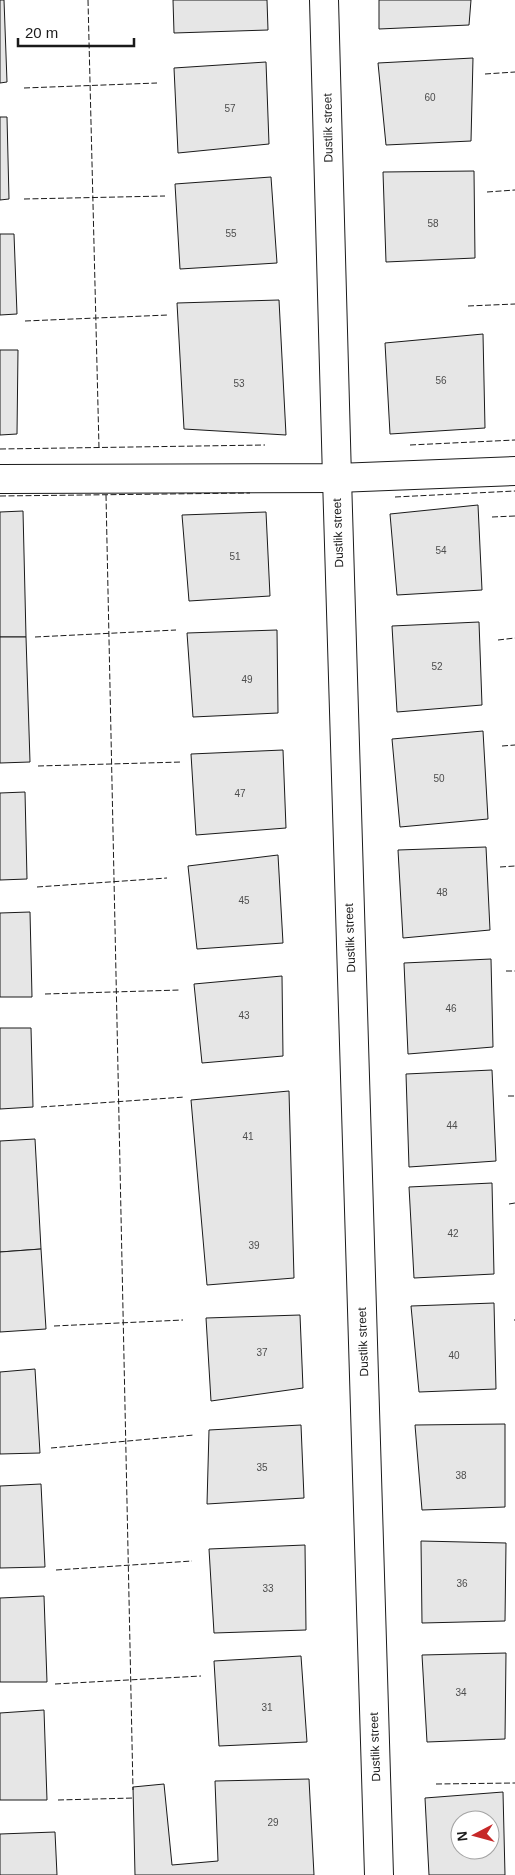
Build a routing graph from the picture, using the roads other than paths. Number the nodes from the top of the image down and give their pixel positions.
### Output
1 (324, 0) edge
2 (515, 471) edge
3 (337, 478) junction
4 (0, 479) edge
5 (378, 1875) edge

1 - 3 street, Dustlik street
2 - 3 street
3 - 4 street
3 - 5 street, Dustlik street

